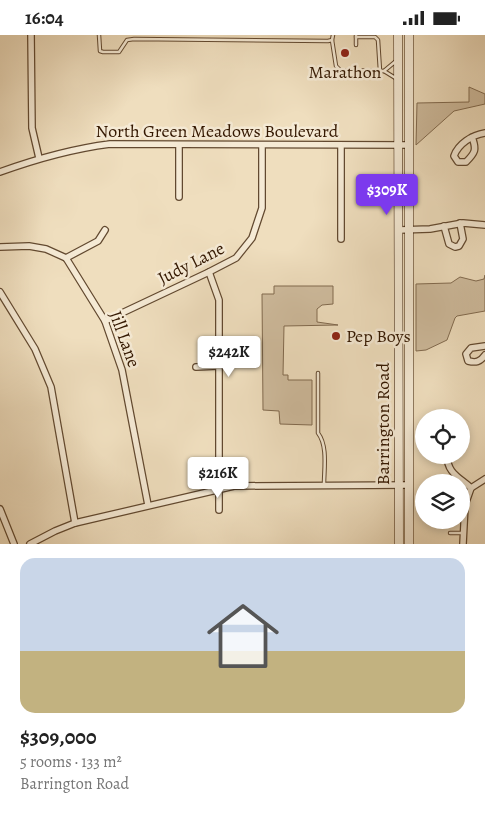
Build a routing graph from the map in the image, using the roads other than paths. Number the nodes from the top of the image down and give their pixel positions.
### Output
1 (31, 35) edge
2 (99, 35) edge
3 (334, 35) edge
4 (398, 35) edge
5 (409, 35) edge
6 (356, 36) edge
7 (332, 39) junction
8 (356, 45) dead end
9 (398, 60) junction
10 (382, 71) junction
11 (399, 80) junction
12 (485, 133) edge
13 (472, 137) junction
14 (179, 145) junction
15 (262, 145) junction
16 (398, 145) junction
17 (409, 145) junction
18 (341, 146) junction
19 (39, 158) junction
20 (0, 173) edge
21 (179, 197) dead end
22 (460, 223) junction
23 (485, 225) edge
24 (444, 226) junction
25 (105, 230) dead end
26 (399, 230) junction
27 (408, 230) junction
28 (342, 239) dead end
29 (0, 247) edge
30 (66, 258) junction
31 (210, 272) junction
32 (0, 292) edge
33 (105, 321) junction
34 (485, 346) edge
35 (485, 355) edge
36 (218, 366) junction
37 (196, 367) dead end
38 (318, 373) dead end
39 (447, 464) edge
40 (485, 479) edge
41 (324, 485) junction
42 (398, 485) junction
43 (409, 485) junction
44 (218, 488) junction
45 (471, 488) junction
46 (148, 505) junction
47 (0, 509) edge
48 (219, 509) dead end
49 (76, 523) junction
50 (450, 533) dead end
51 (463, 533) junction
52 (14, 544) edge
53 (30, 544) edge
54 (399, 544) edge
55 (408, 544) edge
56 (463, 544) edge

1 - 19 street
2 - 7 lane
3 - 7 lane
4 - 9 main road, Barrington Road
5 - 17 main road, Barrington Road
6 - 8 lane
6 - 10 lane
7 - 10 lane
9 - 10 lane
9 - 11 main road, Barrington Road
10 - 11 lane
11 - 16 main road, Barrington Road
12 - 13 street
13 - 13 street
14 - 15 street, North Green Meadows Boulevard
14 - 19 street, North Green Meadows Boulevard
14 - 21 street
15 - 18 street, North Green Meadows Boulevard
15 - 31 street, Judy Lane
16 - 17 street, North Green Meadows Boulevard
16 - 18 street, North Green Meadows Boulevard
16 - 26 main road, Barrington Road
17 - 27 main road, Barrington Road
18 - 28 street
19 - 20 street, North Green Meadows Boulevard
22 - 23 street
22 - 24 street
22 - 24 street
24 - 27 street
25 - 30 street
26 - 27 street
26 - 42 main road, Barrington Road
27 - 43 main road, Barrington Road
29 - 30 street
30 - 33 street, Jill Lane
31 - 33 street, Judy Lane
31 - 36 street
32 - 49 street
33 - 46 street, Jill Lane
34 - 35 street
36 - 37 street
36 - 44 street
38 - 41 lane
39 - 45 street
40 - 45 street
41 - 42 street
41 - 44 street
42 - 43 street
42 - 54 main road, Barrington Road
43 - 55 main road, Barrington Road
44 - 46 street
44 - 48 street
45 - 51 street
46 - 49 street
47 - 52 street
49 - 53 street
50 - 51 lane
51 - 56 street

